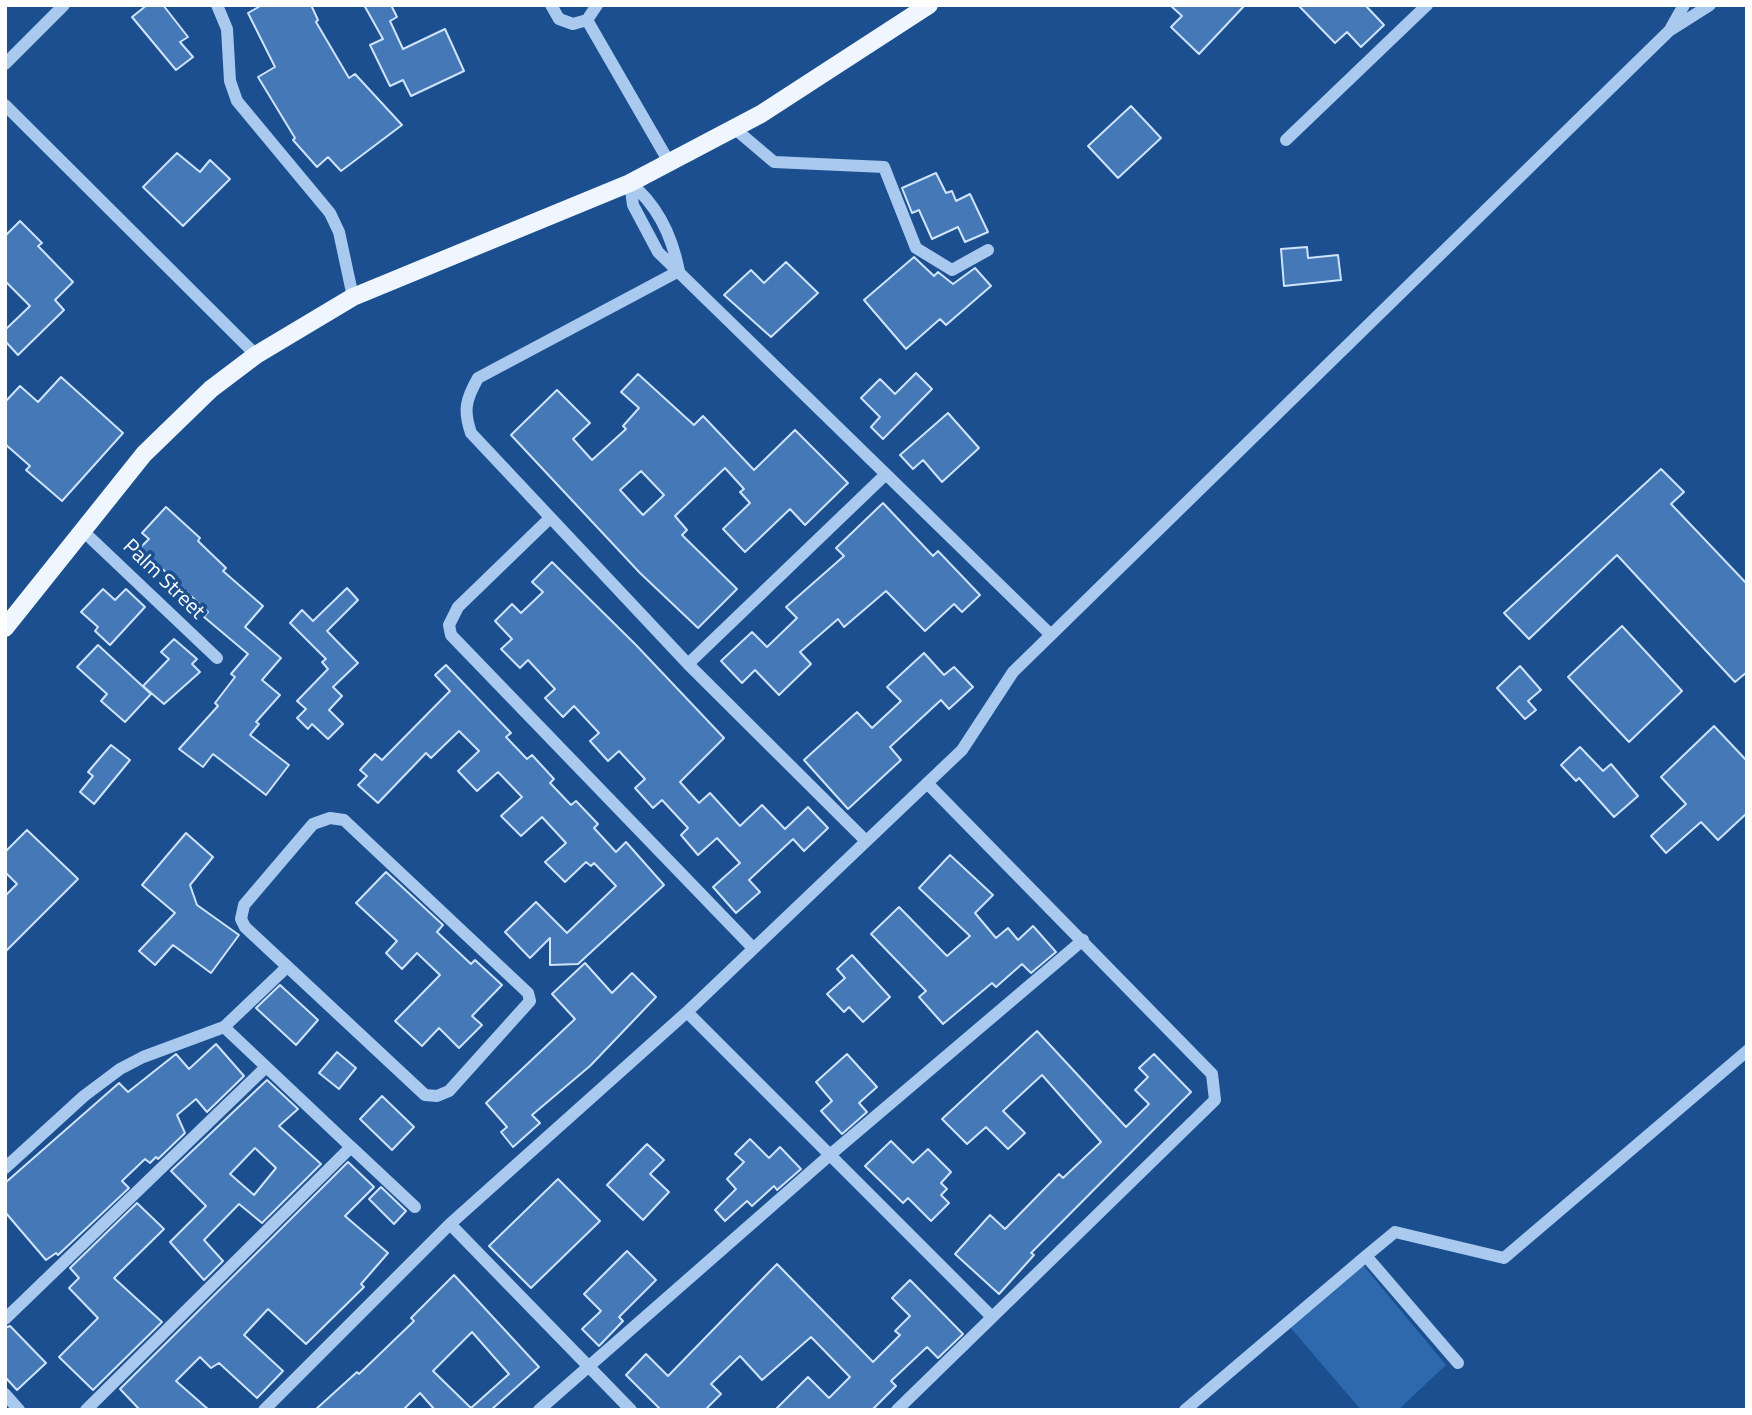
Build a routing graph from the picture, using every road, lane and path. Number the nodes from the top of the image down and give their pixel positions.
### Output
1 (64, 5) edge
2 (217, 5) edge
3 (551, 5) edge
4 (597, 5) edge
5 (929, 5) edge
6 (1427, 5) edge
7 (1684, 5) edge
8 (1710, 5) edge
9 (587, 20) junction
10 (1669, 31) junction
11 (5, 64) edge
12 (5, 105) edge
13 (733, 128) junction
14 (1286, 141) dead end
15 (669, 162) junction
16 (630, 183) junction
17 (988, 250) dead end
18 (679, 271) junction
19 (353, 297) junction
20 (256, 355) junction
21 (885, 475) junction
22 (550, 518) junction
23 (82, 530) junction
24 (5, 628) edge
25 (1051, 635) junction
26 (217, 658) dead end
27 (688, 664) junction
28 (927, 783) junction
29 (866, 841) junction
30 (1083, 940) junction
31 (753, 948) junction
32 (286, 967) junction
33 (687, 1012) junction
34 (224, 1027) junction
35 (1747, 1051) edge
36 (266, 1067) junction
37 (351, 1147) junction
38 (831, 1154) junction
39 (5, 1168) edge
40 (415, 1207) dead end
41 (450, 1224) junction
42 (1366, 1256) junction
43 (992, 1317) junction
44 (5, 1320) edge
45 (1458, 1363) dead end
46 (589, 1367) junction
47 (5, 1394) edge
48 (19, 1410) edge
49 (86, 1410) edge
50 (264, 1410) edge
51 (539, 1410) edge
52 (631, 1410) edge
53 (897, 1410) edge
54 (1185, 1410) edge

1 - 11 street
2 - 19 street
3 - 9 street
4 - 9 street
5 - 13 main road
6 - 14 street
7 - 10 street
8 - 10 street
9 - 15 street
10 - 25 street
12 - 20 street
13 - 15 main road
13 - 17 street
15 - 16 main road
16 - 18 street
16 - 19 main road
18 - 21 street
18 - 22 street
19 - 20 main road
20 - 23 main road
21 - 25 street
21 - 27 street
22 - 27 street
22 - 31 street
23 - 24 main road
23 - 26 street, Palm Street
25 - 28 street
27 - 29 street
28 - 29 street
28 - 30 street
29 - 31 street
30 - 38 street
30 - 43 street
31 - 33 street
32 - 32 street
32 - 34 street
33 - 38 street
33 - 41 street
34 - 36 street
34 - 39 street
35 - 42 street
36 - 37 street
36 - 44 street
37 - 40 street
37 - 49 street
38 - 43 street
38 - 46 street
41 - 46 street
41 - 50 street
42 - 45 street
42 - 54 street
43 - 53 street
46 - 51 street
46 - 52 street
47 - 48 street

